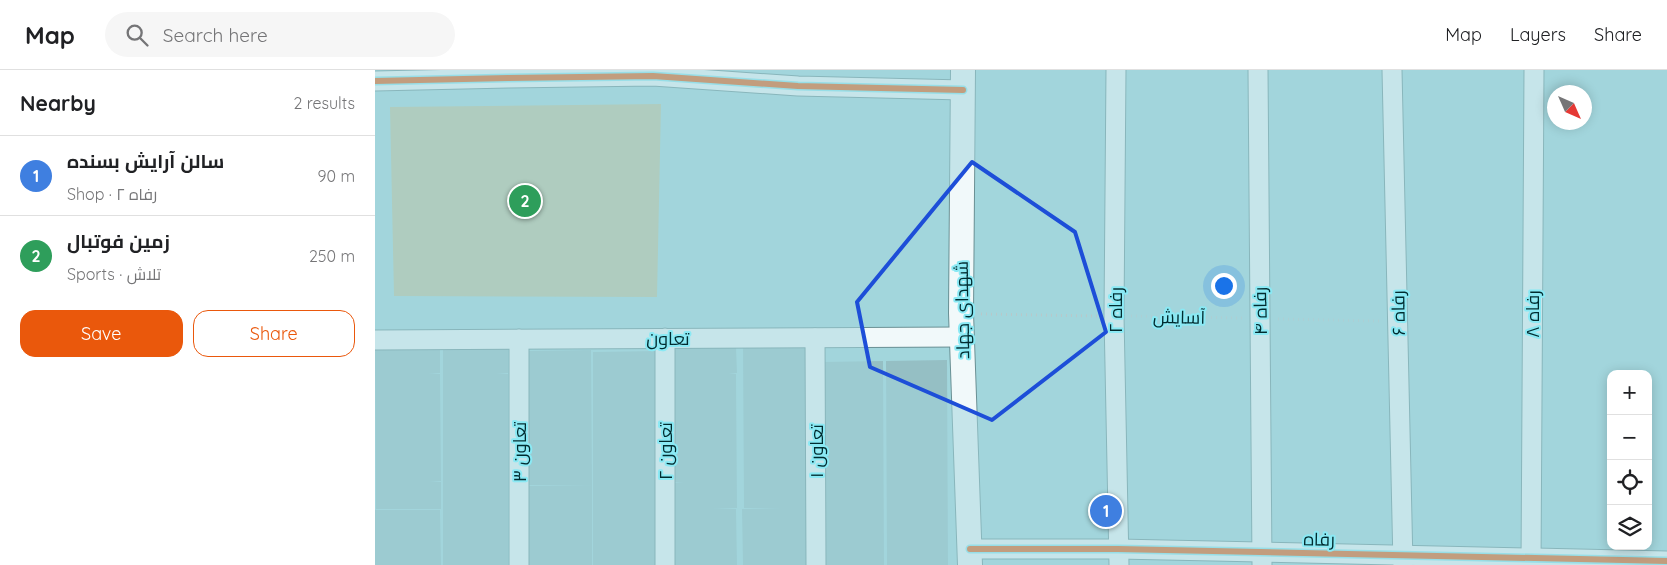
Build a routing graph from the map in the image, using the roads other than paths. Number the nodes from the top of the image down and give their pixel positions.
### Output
1 (1116, 70) edge
2 (1257, 70) edge
3 (1392, 70) edge
4 (1534, 70) edge
5 (963, 80) edge
6 (375, 82) edge
7 (961, 337) junction
8 (665, 338) junction
9 (815, 338) junction
10 (375, 340) edge
11 (519, 340) junction
12 (970, 557) edge
13 (1118, 557) edge
14 (1262, 559) edge
15 (1403, 560) edge
16 (1667, 561) edge
17 (1531, 562) edge
18 (519, 565) edge
19 (665, 565) edge
20 (816, 565) edge

1 - 13 street, رفاه ۲
2 - 14 street, رفاه ۴
3 - 15 street, رفاه ۶
4 - 17 street, رفاه ۸
5 - 6 street
5 - 7 street, شهدای جهاد
7 - 9 street, تعاون
7 - 12 street, شهدای جهاد
8 - 9 street, تعاون
8 - 11 street, تعاون
8 - 19 street, تعاون ۲
9 - 20 street, تعاون ۱
10 - 11 street, تعاون
11 - 18 street, تعاون ۳
12 - 13 street, رفاه
13 - 14 street, رفاه
14 - 15 street, رفاه
15 - 17 street, رفاه
16 - 17 street, رفاه

